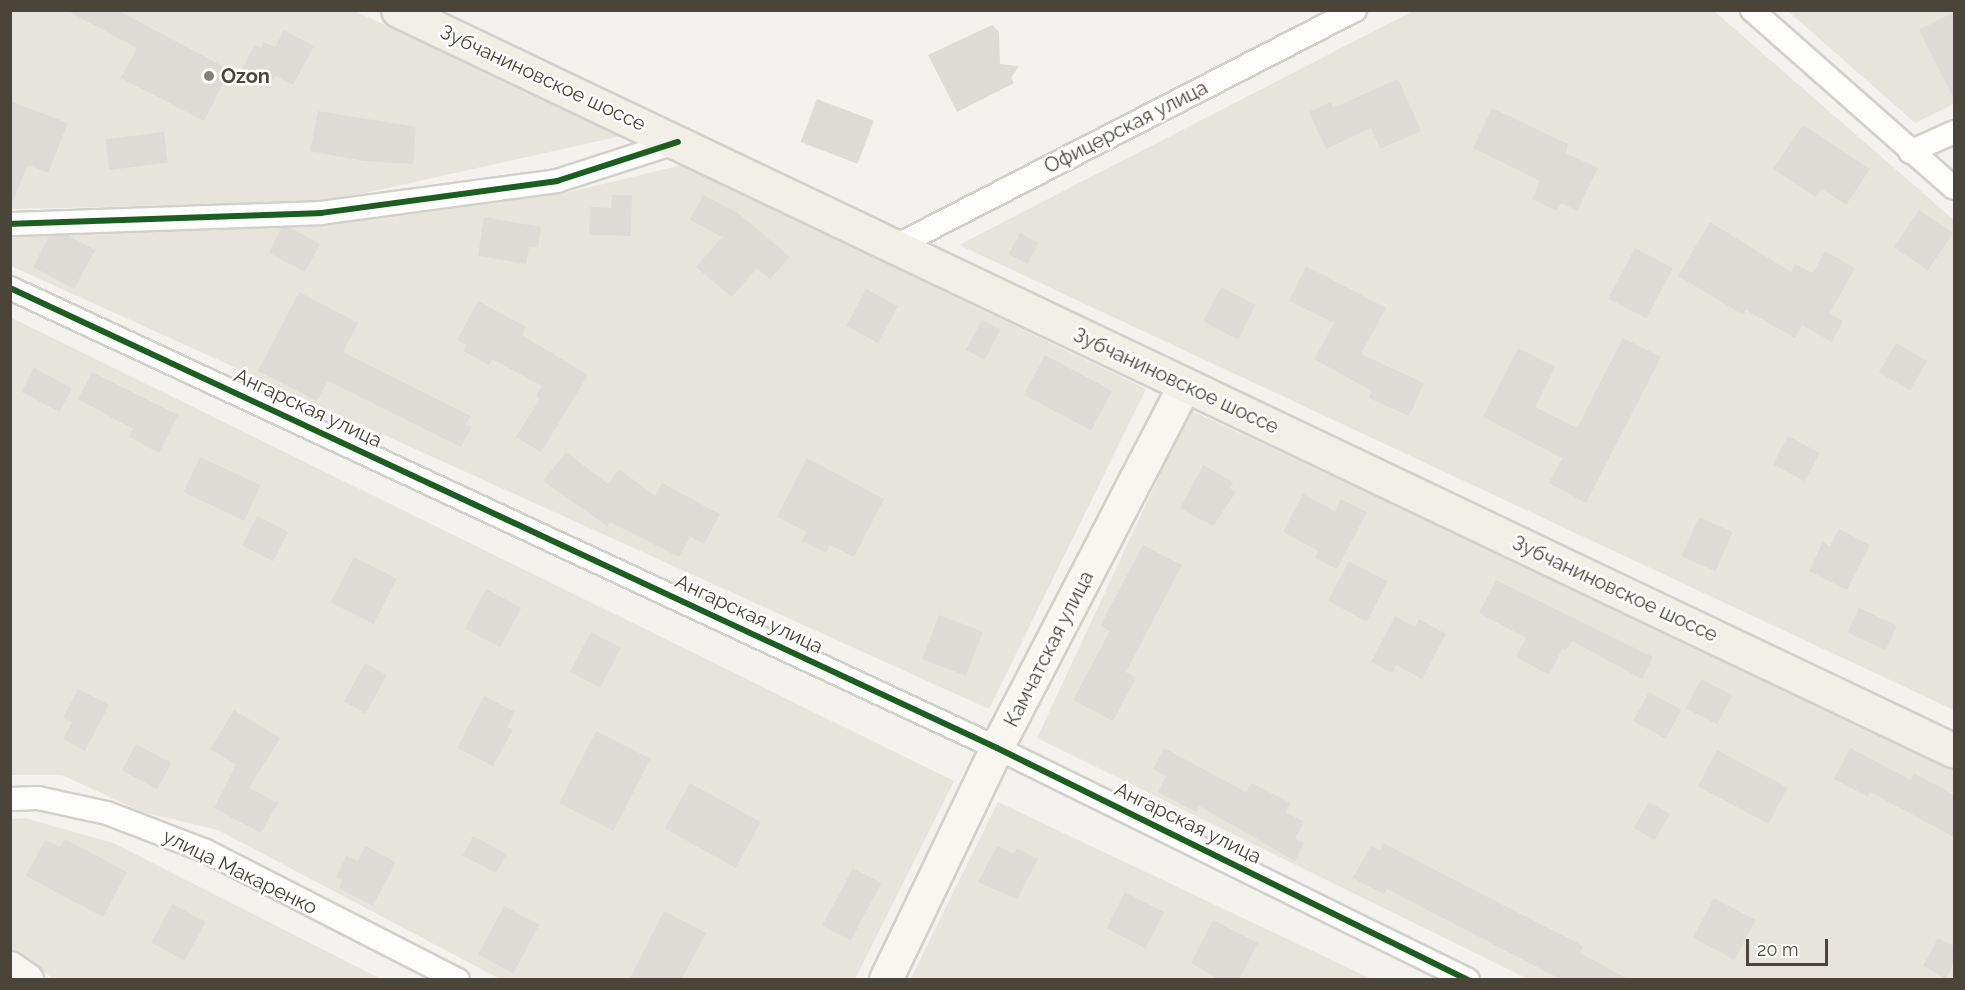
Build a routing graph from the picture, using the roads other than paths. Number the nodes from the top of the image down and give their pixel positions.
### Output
1 (398, 10) edge
2 (1355, 10) edge
3 (1752, 10) edge
4 (1954, 132) edge
5 (678, 142) junction
6 (1910, 152) junction
7 (1954, 188) edge
8 (10, 224) edge
9 (898, 245) junction
10 (10, 288) edge
11 (1185, 386) junction
12 (997, 748) junction
13 (1954, 751) edge
14 (10, 799) edge
15 (10, 968) edge
16 (27, 980) edge
17 (458, 980) edge
18 (886, 980) edge
19 (1468, 980) edge

1 - 5 main road, Зубчаниновское шоссе
2 - 9 street, Офицерская улица
3 - 6 street
4 - 6 street
5 - 8 street
5 - 9 main road, Зубчаниновское шоссе
6 - 7 street
9 - 11 main road, Зубчаниновское шоссе
10 - 12 street, Ангарская улица
11 - 12 street, Камчатская улица
11 - 13 main road, Зубчаниновское шоссе
12 - 18 street, Камчатская улица
12 - 19 street, Ангарская улица
14 - 17 street, улица Макаренко
15 - 16 street

